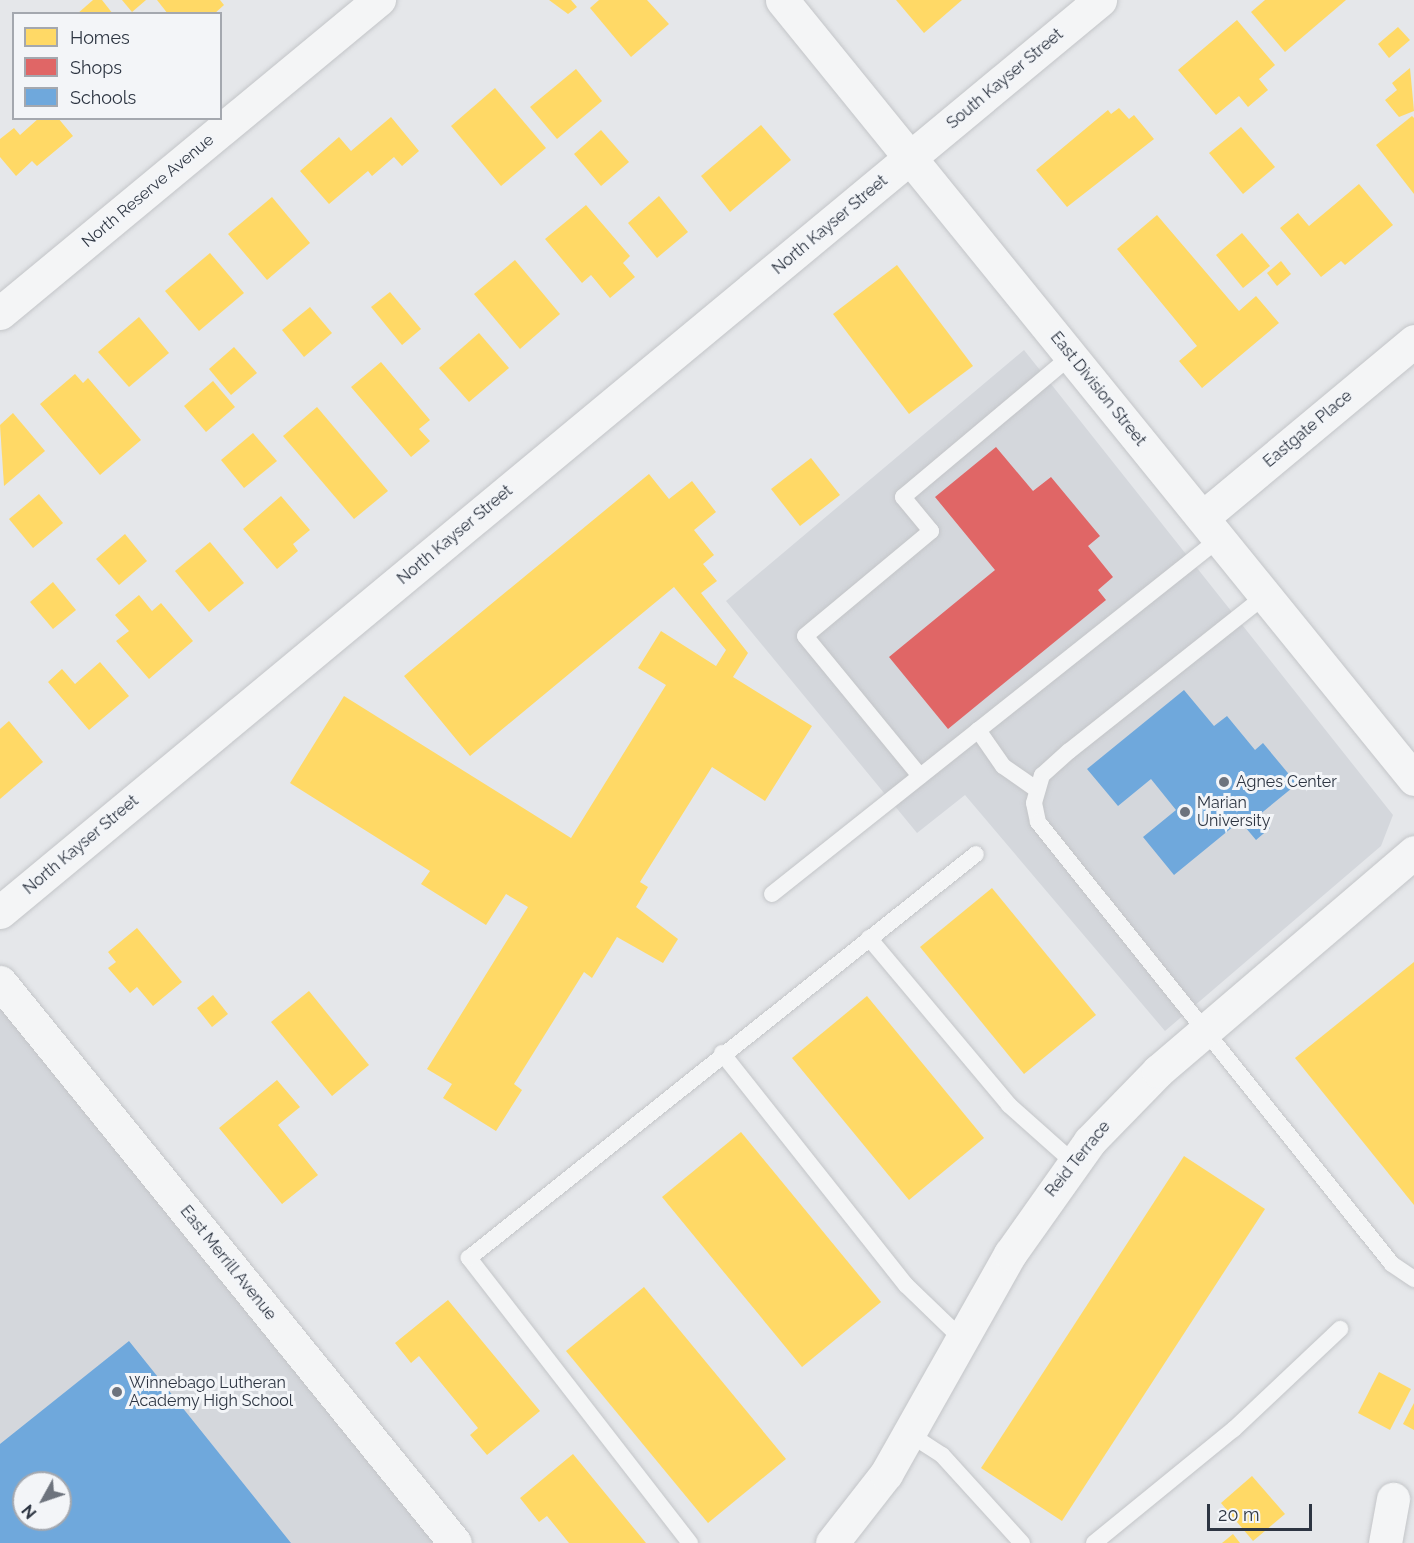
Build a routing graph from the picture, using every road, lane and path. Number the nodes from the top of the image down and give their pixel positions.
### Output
1 (379, 0) edge
2 (782, 0) edge
3 (1100, 0) edge
4 (910, 158) junction
5 (0, 313) edge
6 (1414, 341) edge
7 (1071, 356) junction
8 (1212, 527) junction
9 (1266, 595) junction
10 (978, 730) junction
11 (920, 776) junction
12 (1414, 779) edge
13 (1036, 789) junction
14 (1414, 852) edge
15 (976, 854) dead end
16 (772, 894) dead end
17 (0, 912) edge
18 (868, 938) junction
19 (0, 982) edge
20 (1207, 1028) junction
21 (722, 1053) junction
22 (1073, 1162) junction
23 (1414, 1279) edge
24 (1340, 1329) dead end
25 (963, 1340) junction
26 (911, 1435) junction
27 (1393, 1499) dead end
28 (456, 1543) edge
29 (690, 1543) edge
30 (832, 1543) edge
31 (1023, 1543) edge
32 (1094, 1543) edge
33 (1385, 1543) edge

1 - 5 street, North Reserve Avenue
2 - 4 street, East Division Street
3 - 4 street, South Kayser Street
4 - 7 street, East Division Street
4 - 17 street, North Kayser Street
6 - 8 street, Eastgate Place
7 - 8 street, East Division Street
7 - 11 lane
8 - 9 street, East Division Street
8 - 10 lane
9 - 12 street, East Division Street
9 - 13 lane
10 - 11 lane
10 - 13 lane
11 - 16 lane
13 - 20 lane
14 - 20 street, Reid Terrace
15 - 18 lane
18 - 21 lane
18 - 22 lane
19 - 28 street, East Merrill Avenue
20 - 22 street, Reid Terrace
20 - 23 lane
21 - 25 lane
21 - 29 lane
22 - 25 street, Reid Terrace
24 - 32 lane
25 - 26 street, Reid Terrace
26 - 30 street, Reid Terrace
26 - 31 lane
27 - 33 street

